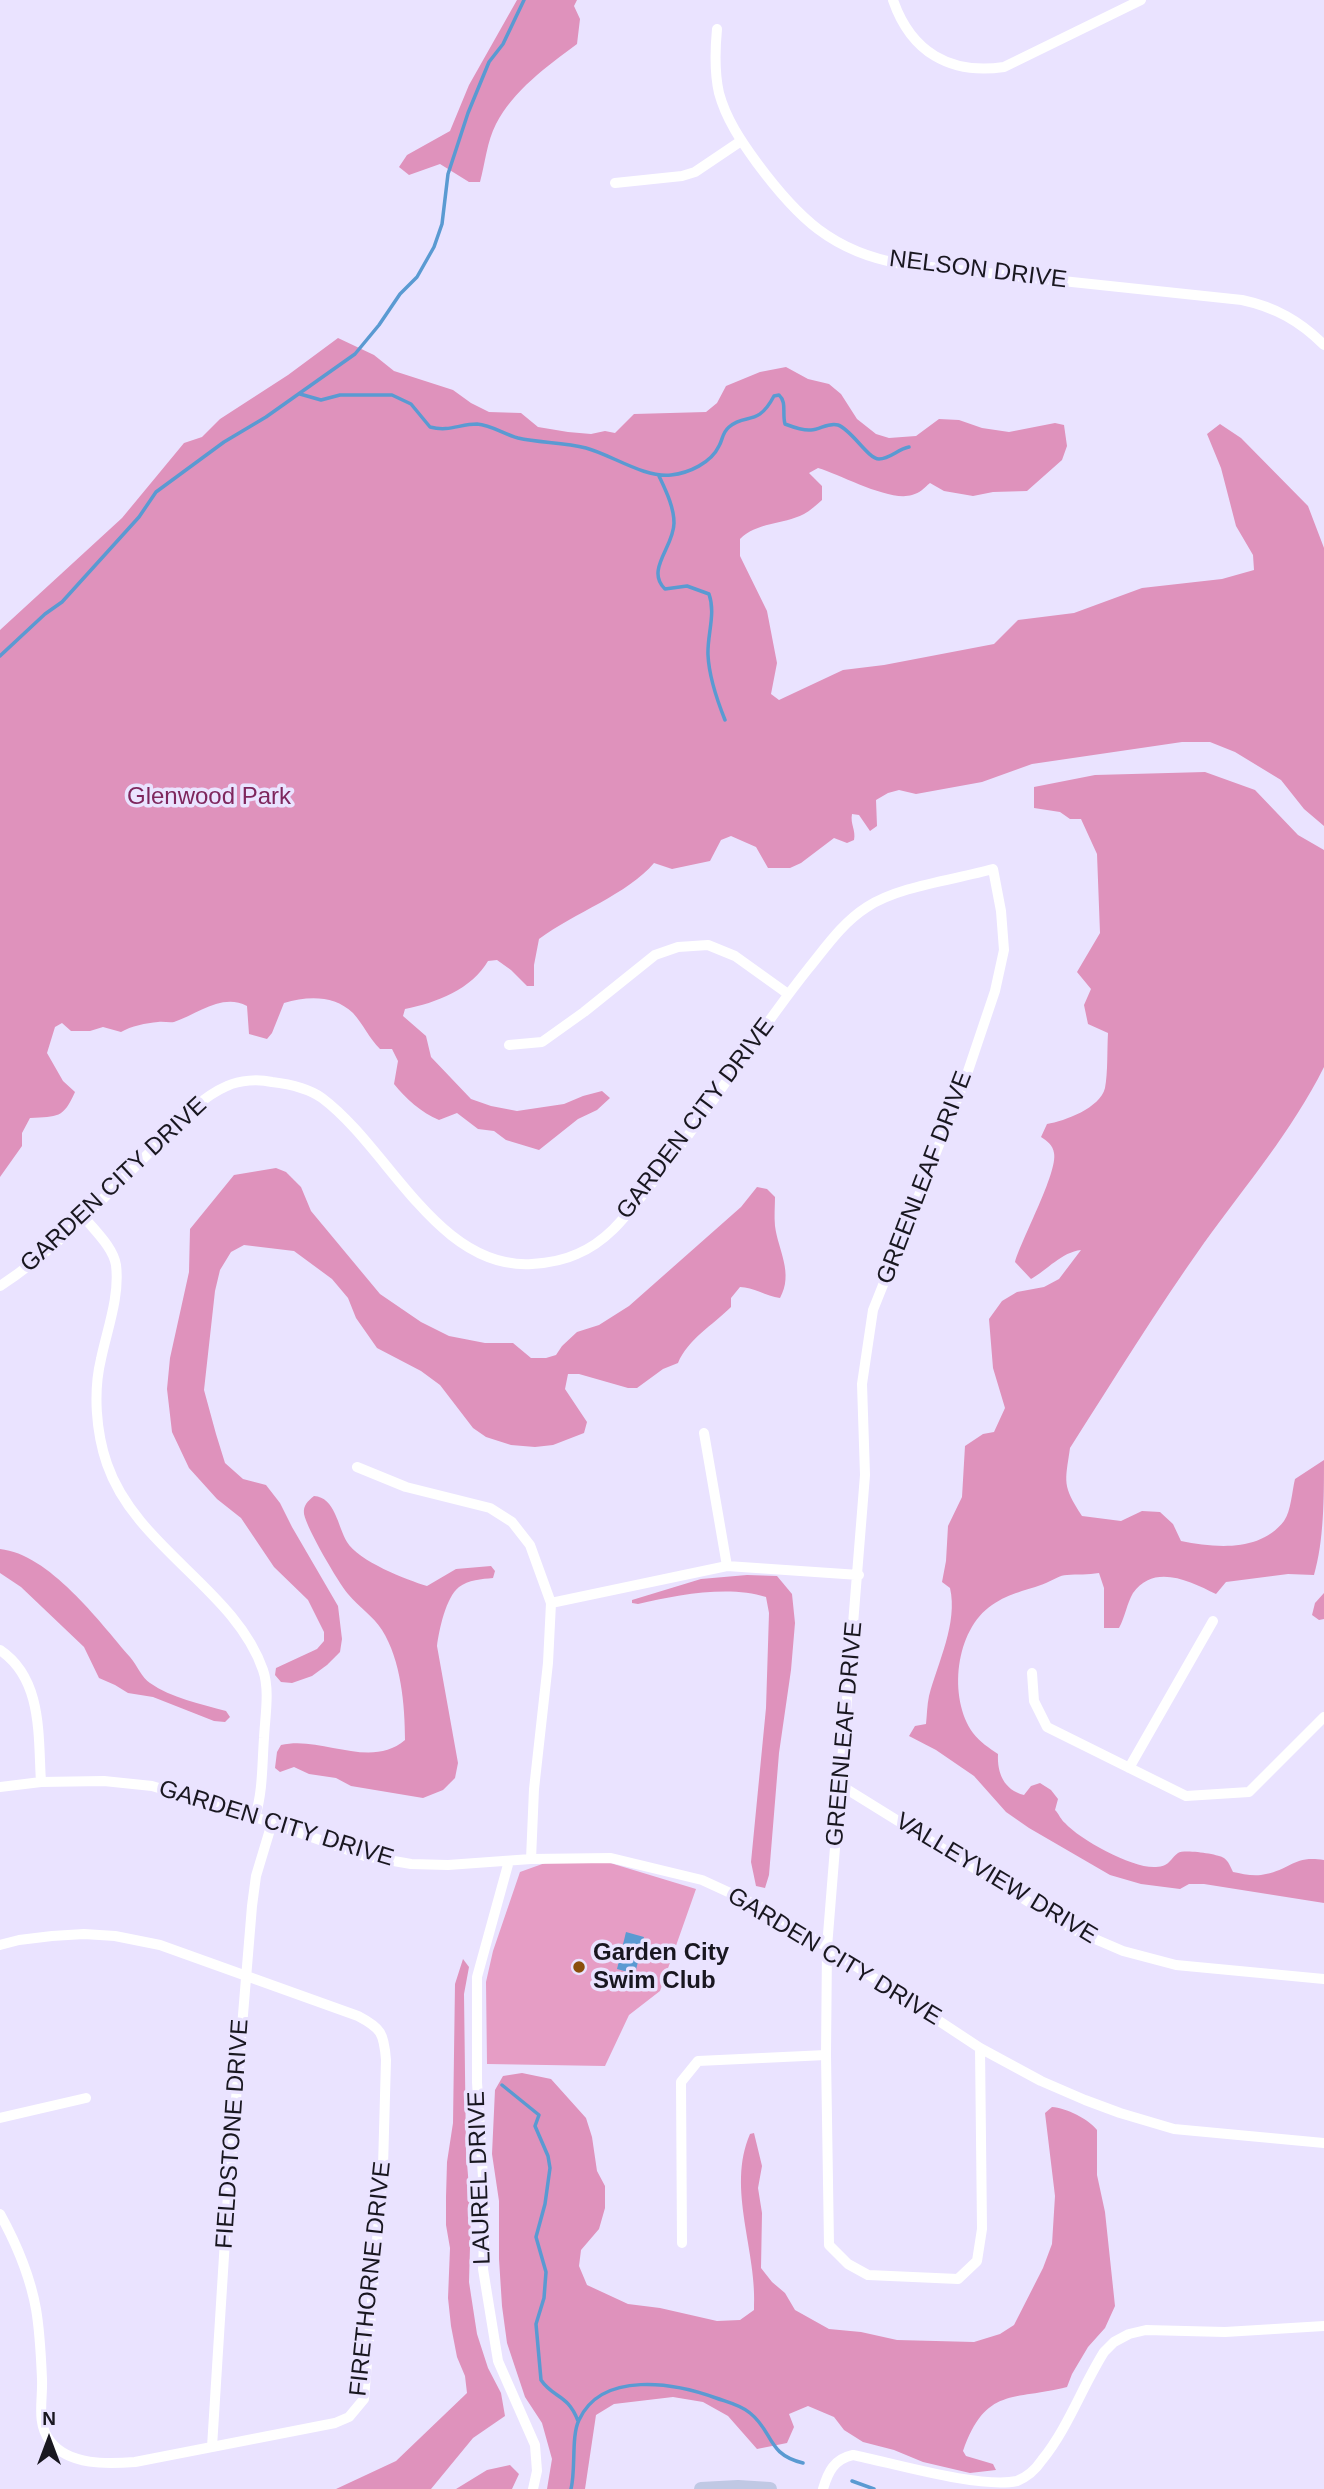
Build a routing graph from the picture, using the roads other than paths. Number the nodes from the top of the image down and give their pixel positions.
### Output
1 (893, 0) edge
2 (1141, 0) edge
3 (717, 29) dead end
4 (741, 141) junction
5 (615, 183) dead end
6 (1324, 345) edge
7 (993, 869) joint
8 (788, 994) junction
9 (509, 1045) dead end
10 (84, 1217) junction
11 (0, 1286) edge
12 (704, 1433) dead end
13 (357, 1467) dead end
14 (727, 1566) junction
15 (859, 1575) junction
16 (551, 1603) junction
17 (1213, 1621) dead end
18 (0, 1650) edge
19 (1032, 1673) dead end
20 (1324, 1717) edge
21 (1129, 1768) junction
22 (41, 1782) junction
23 (840, 1785) junction
24 (0, 1787) edge
25 (255, 1817) junction
26 (272, 1824) junction
27 (531, 1859) junction
28 (509, 1861) junction
29 (0, 1945) edge
30 (827, 1947) junction
31 (246, 1976) junction
32 (1324, 1979) edge
33 (981, 2048) junction
34 (826, 2055) junction
35 (86, 2098) dead end
36 (0, 2118) edge
37 (1324, 2143) edge
38 (0, 2214) edge
39 (682, 2243) dead end
40 (1324, 2326) edge
41 (212, 2447) junction
42 (533, 2489) edge
43 (701, 2489) edge
44 (770, 2489) edge
45 (823, 2489) edge

1 - 2 street
3 - 4 street, NELSON DRIVE
4 - 5 street
4 - 6 street, NELSON DRIVE
7 - 8 street, GARDEN CITY DRIVE
7 - 15 street, GREENLEAF DRIVE
8 - 9 street
8 - 10 street, GARDEN CITY DRIVE
10 - 11 street, GARDEN CITY DRIVE
10 - 25 street
12 - 14 street
13 - 16 street
14 - 15 street
14 - 16 street
15 - 23 street, GREENLEAF DRIVE
16 - 27 street
17 - 21 street
18 - 22 street
19 - 21 street
20 - 21 street
22 - 24 street, GARDEN CITY DRIVE
22 - 25 street, GARDEN CITY DRIVE
23 - 30 street, GREENLEAF DRIVE
23 - 32 street, VALLEYVIEW DRIVE
25 - 26 street, GARDEN CITY DRIVE
26 - 28 street, GARDEN CITY DRIVE
26 - 31 street, FIELDSTONE DRIVE
27 - 28 street, GARDEN CITY DRIVE
27 - 30 street, GARDEN CITY DRIVE
28 - 42 street, LAUREL DRIVE
29 - 31 street
30 - 33 street, GARDEN CITY DRIVE
30 - 34 street, GREENLEAF DRIVE
31 - 41 street, FIELDSTONE DRIVE
31 - 41 street, FIRETHORNE DRIVE
33 - 34 street, GREENLEAF DRIVE
33 - 37 street, GARDEN CITY DRIVE
34 - 39 street
35 - 36 street
38 - 41 street, FIRETHORNE DRIVE
40 - 45 street
43 - 44 main road

